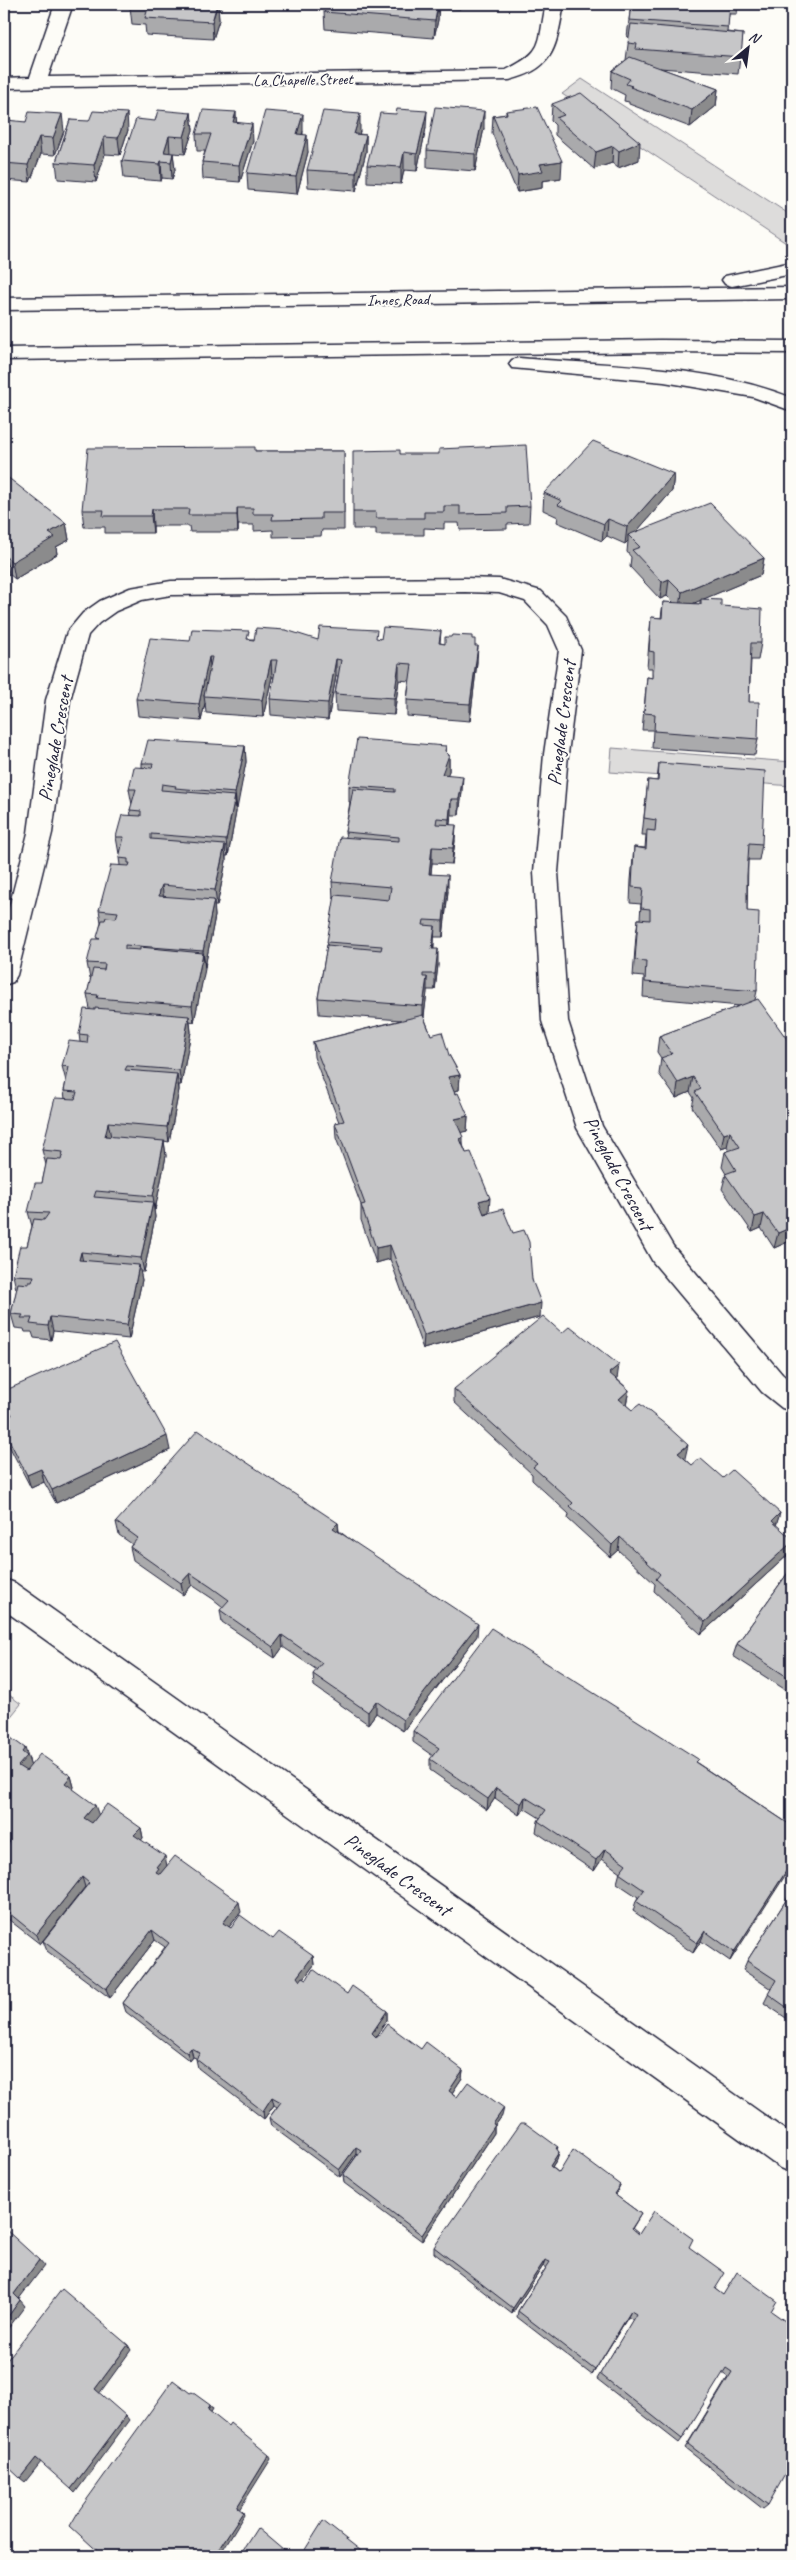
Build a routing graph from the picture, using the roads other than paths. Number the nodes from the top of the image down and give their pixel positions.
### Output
1 (64, 4) edge
2 (555, 4) edge
3 (37, 82) junction
4 (4, 83) edge
5 (792, 268) edge
6 (792, 293) edge
7 (629, 296) junction
8 (4, 304) edge
9 (792, 347) edge
10 (333, 352) junction
11 (4, 354) edge
12 (792, 405) edge
13 (4, 975) edge
14 (792, 1399) edge
15 (4, 1593) edge
16 (792, 2156) edge

1 - 3 street
2 - 3 street, La Chapelle Street
3 - 4 street, La Chapelle Street
5 - 7 street
6 - 7 street, Innes Road
7 - 8 street, Innes Road
9 - 10 street
10 - 11 street
10 - 12 street
13 - 14 street, Pineglade Crescent
15 - 16 street, Pineglade Crescent

